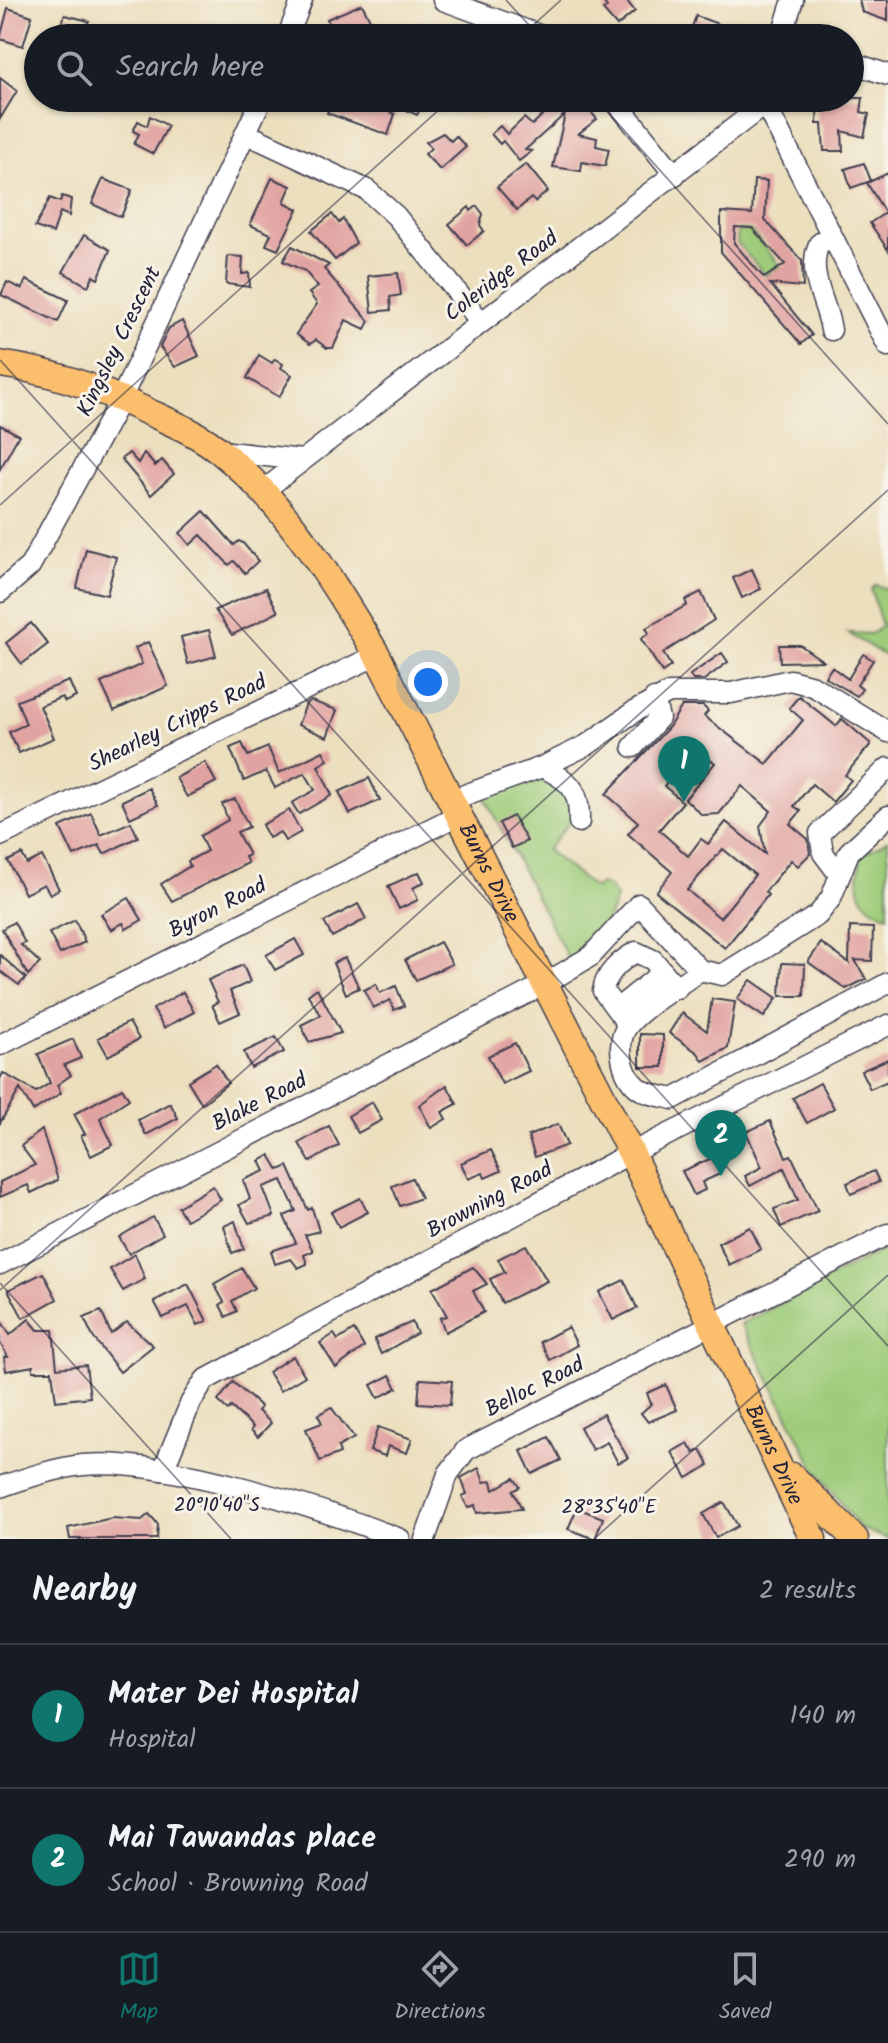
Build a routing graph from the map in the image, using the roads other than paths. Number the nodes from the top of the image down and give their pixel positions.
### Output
1 (302, 0) edge
2 (443, 0) edge
3 (793, 0) edge
4 (293, 24) edge
5 (509, 24) edge
6 (785, 24) edge
7 (864, 67) edge
8 (888, 75) edge
9 (256, 112) edge
10 (624, 112) edge
11 (752, 112) edge
12 (771, 112) edge
13 (247, 134) junction
14 (675, 175) junction
15 (831, 235) junction
16 (481, 322) junction
17 (831, 330) dead end
18 (888, 346) edge
19 (0, 364) edge
20 (121, 399) junction
21 (220, 451) junction
22 (302, 460) junction
23 (263, 491) junction
24 (0, 592) edge
25 (377, 655) junction
26 (654, 699) junction
27 (888, 732) edge
28 (633, 747) dead end
29 (542, 767) junction
30 (888, 768) edge
31 (454, 808) junction
32 (888, 816) edge
33 (579, 822) dead end
34 (0, 836) edge
35 (838, 873) junction
36 (700, 970) junction
37 (663, 972) junction
38 (888, 983) edge
39 (543, 985) junction
40 (677, 988) junction
41 (623, 1017) junction
42 (888, 1025) edge
43 (0, 1045) edge
44 (631, 1153) junction
45 (888, 1234) edge
46 (0, 1264) edge
47 (715, 1325) junction
48 (781, 1465) junction
49 (163, 1470) junction
50 (0, 1487) edge
51 (393, 1538) edge
52 (425, 1539) edge
53 (813, 1539) edge
54 (855, 1539) edge

1 - 4 street
2 - 5 street
3 - 6 street
7 - 8 street
9 - 13 street, Kingsley Crescent
10 - 14 street
11 - 14 street, Coleridge Road
12 - 15 street
13 - 16 street
13 - 20 street, Kingsley Crescent
14 - 16 street, Coleridge Road
15 - 17 street
15 - 18 street
16 - 22 street, Coleridge Road
19 - 20 main road, Burns Drive
20 - 21 main road, Burns Drive
20 - 24 street, Kingsley Crescent
21 - 22 street
21 - 23 main road, Burns Drive
22 - 23 street, Coleridge Road
23 - 25 main road, Burns Drive
25 - 31 main road, Burns Drive
25 - 34 street, Shearley Cripps Road
26 - 27 street
26 - 28 street
26 - 29 street, Byron Road
29 - 31 street, Byron Road
29 - 33 street
30 - 35 street
31 - 39 main road, Burns Drive
31 - 43 street, Byron Road
32 - 35 street
35 - 36 street
36 - 39 street, Blake Road
36 - 40 street
37 - 40 street
37 - 41 street
37 - 41 street
38 - 41 street
39 - 44 main road, Burns Drive
39 - 46 street, Blake Road
40 - 41 street
42 - 44 street, Browning Road
44 - 47 main road, Burns Drive
44 - 49 street, Browning Road
45 - 47 street, Belloc Road
47 - 48 main road, Burns Drive
47 - 52 street, Belloc Road
48 - 53 main road, Burns Drive
48 - 54 main road
49 - 50 street
49 - 51 street

